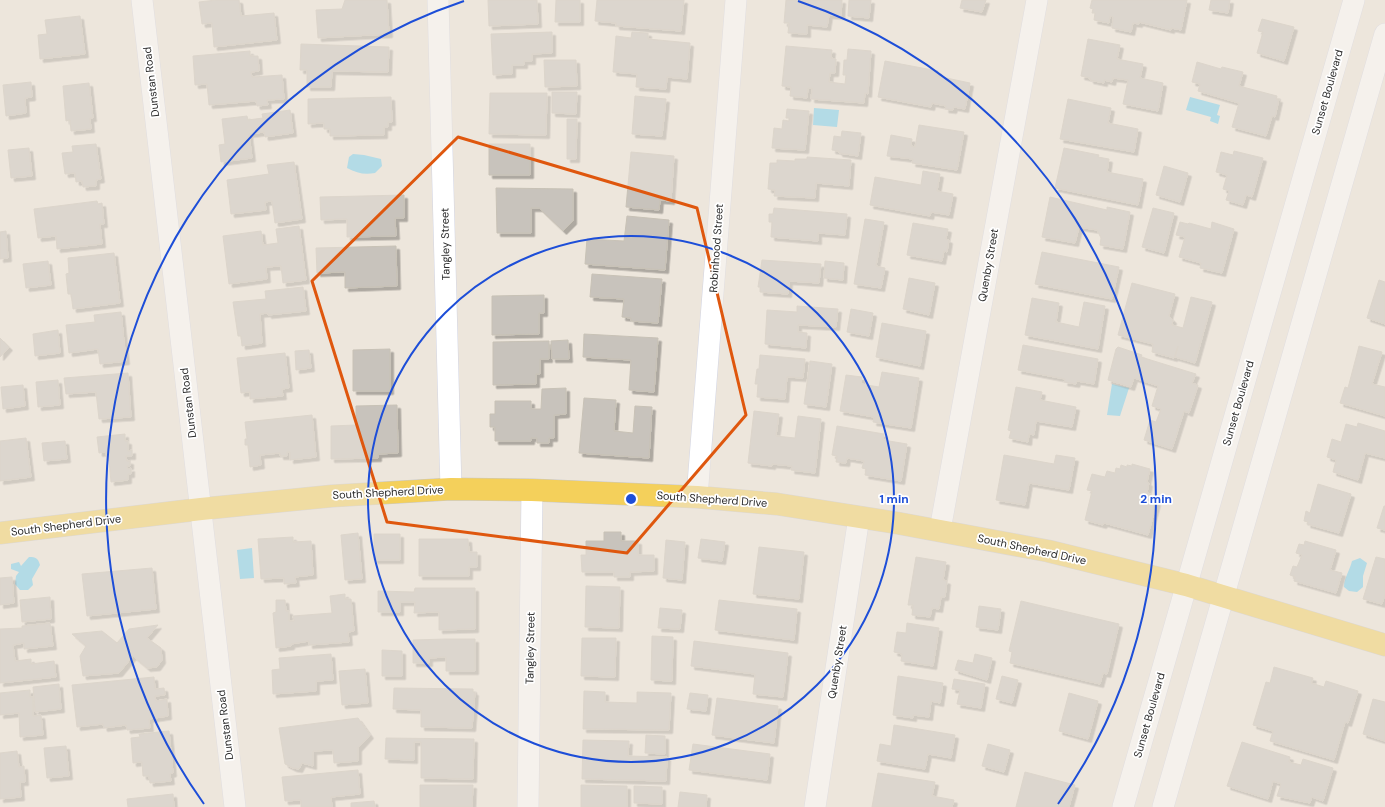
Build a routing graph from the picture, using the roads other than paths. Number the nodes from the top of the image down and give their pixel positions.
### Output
1 (142, 0) edge
2 (438, 0) edge
3 (736, 0) edge
4 (1037, 0) edge
5 (1354, 0) edge
6 (1385, 34) edge
7 (451, 489) junction
8 (532, 490) junction
9 (697, 497) junction
10 (200, 509) junction
11 (859, 517) junction
12 (940, 530) junction
13 (0, 533) edge
14 (1186, 585) junction
15 (1224, 596) junction
16 (1385, 645) edge
17 (235, 807) edge
18 (528, 807) edge
19 (815, 807) edge
20 (1123, 807) edge
21 (1163, 807) edge

1 - 10 street, Dunstan Road
2 - 7 street, Tangley Street
3 - 9 street, Robinhood Street
4 - 12 street, Quenby Street
5 - 14 street, Sunset Boulevard
6 - 15 street
7 - 8 main road, South Shepherd Drive
7 - 10 main road, South Shepherd Drive
8 - 9 main road, South Shepherd Drive
8 - 18 street, Tangley Street
9 - 11 main road, South Shepherd Drive
10 - 13 main road, South Shepherd Drive
10 - 17 street, Dunstan Road
11 - 12 main road, South Shepherd Drive
11 - 19 street, Quenby Street
12 - 14 main road, South Shepherd Drive
14 - 15 main road, South Shepherd Drive
14 - 20 street, Sunset Boulevard
15 - 16 main road, South Shepherd Drive
15 - 21 street

